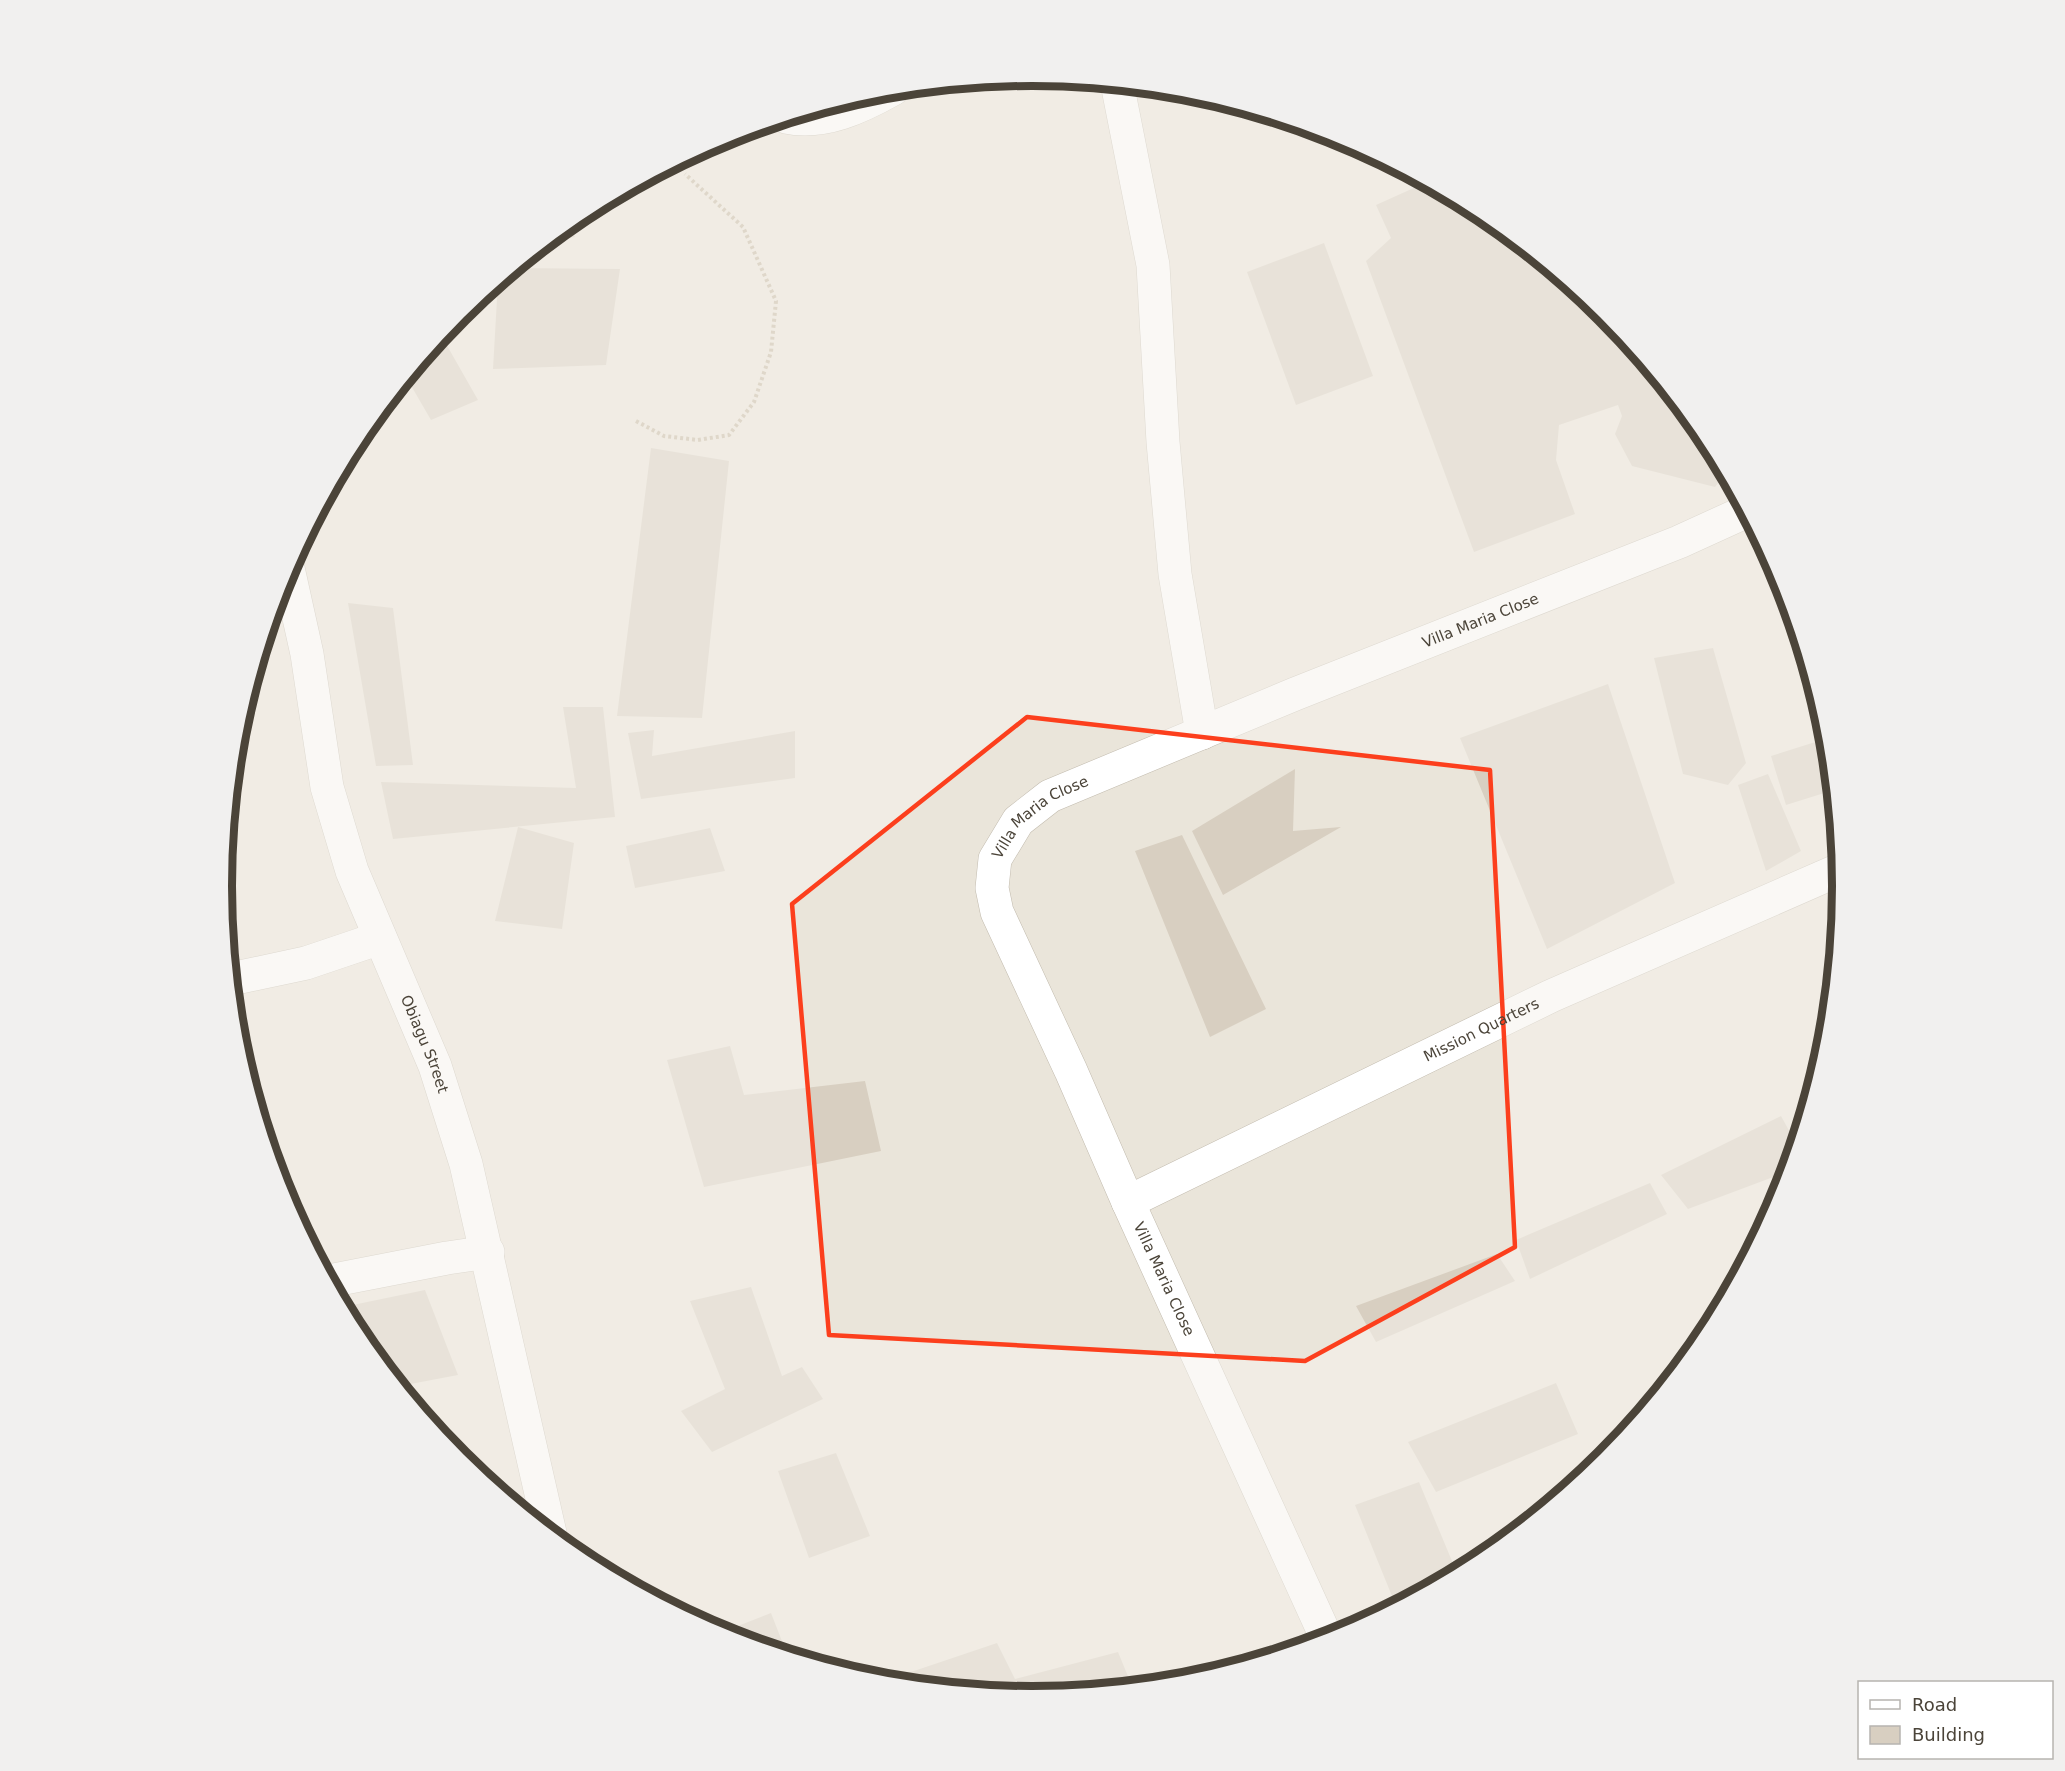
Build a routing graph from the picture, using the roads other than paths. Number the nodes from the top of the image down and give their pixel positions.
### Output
1 (1119, 90) edge
2 (868, 103) edge
3 (809, 118) edge
4 (1741, 515) edge
5 (291, 583) edge
6 (1202, 733) junction
7 (1832, 873) edge
8 (380, 938) junction
9 (238, 978) edge
10 (1128, 1202) junction
11 (488, 1252) junction
12 (337, 1280) edge
13 (545, 1520) edge
14 (1323, 1631) edge

1 - 6 street
2 - 3 street
4 - 6 street, Villa Maria Close
5 - 8 street, Obiagu Street
6 - 10 street, Villa Maria Close
7 - 10 street, Mission Quarters
8 - 9 street
8 - 11 street, Obiagu Street
10 - 14 street, Villa Maria Close
11 - 12 street
11 - 13 street, Obiagu Street

